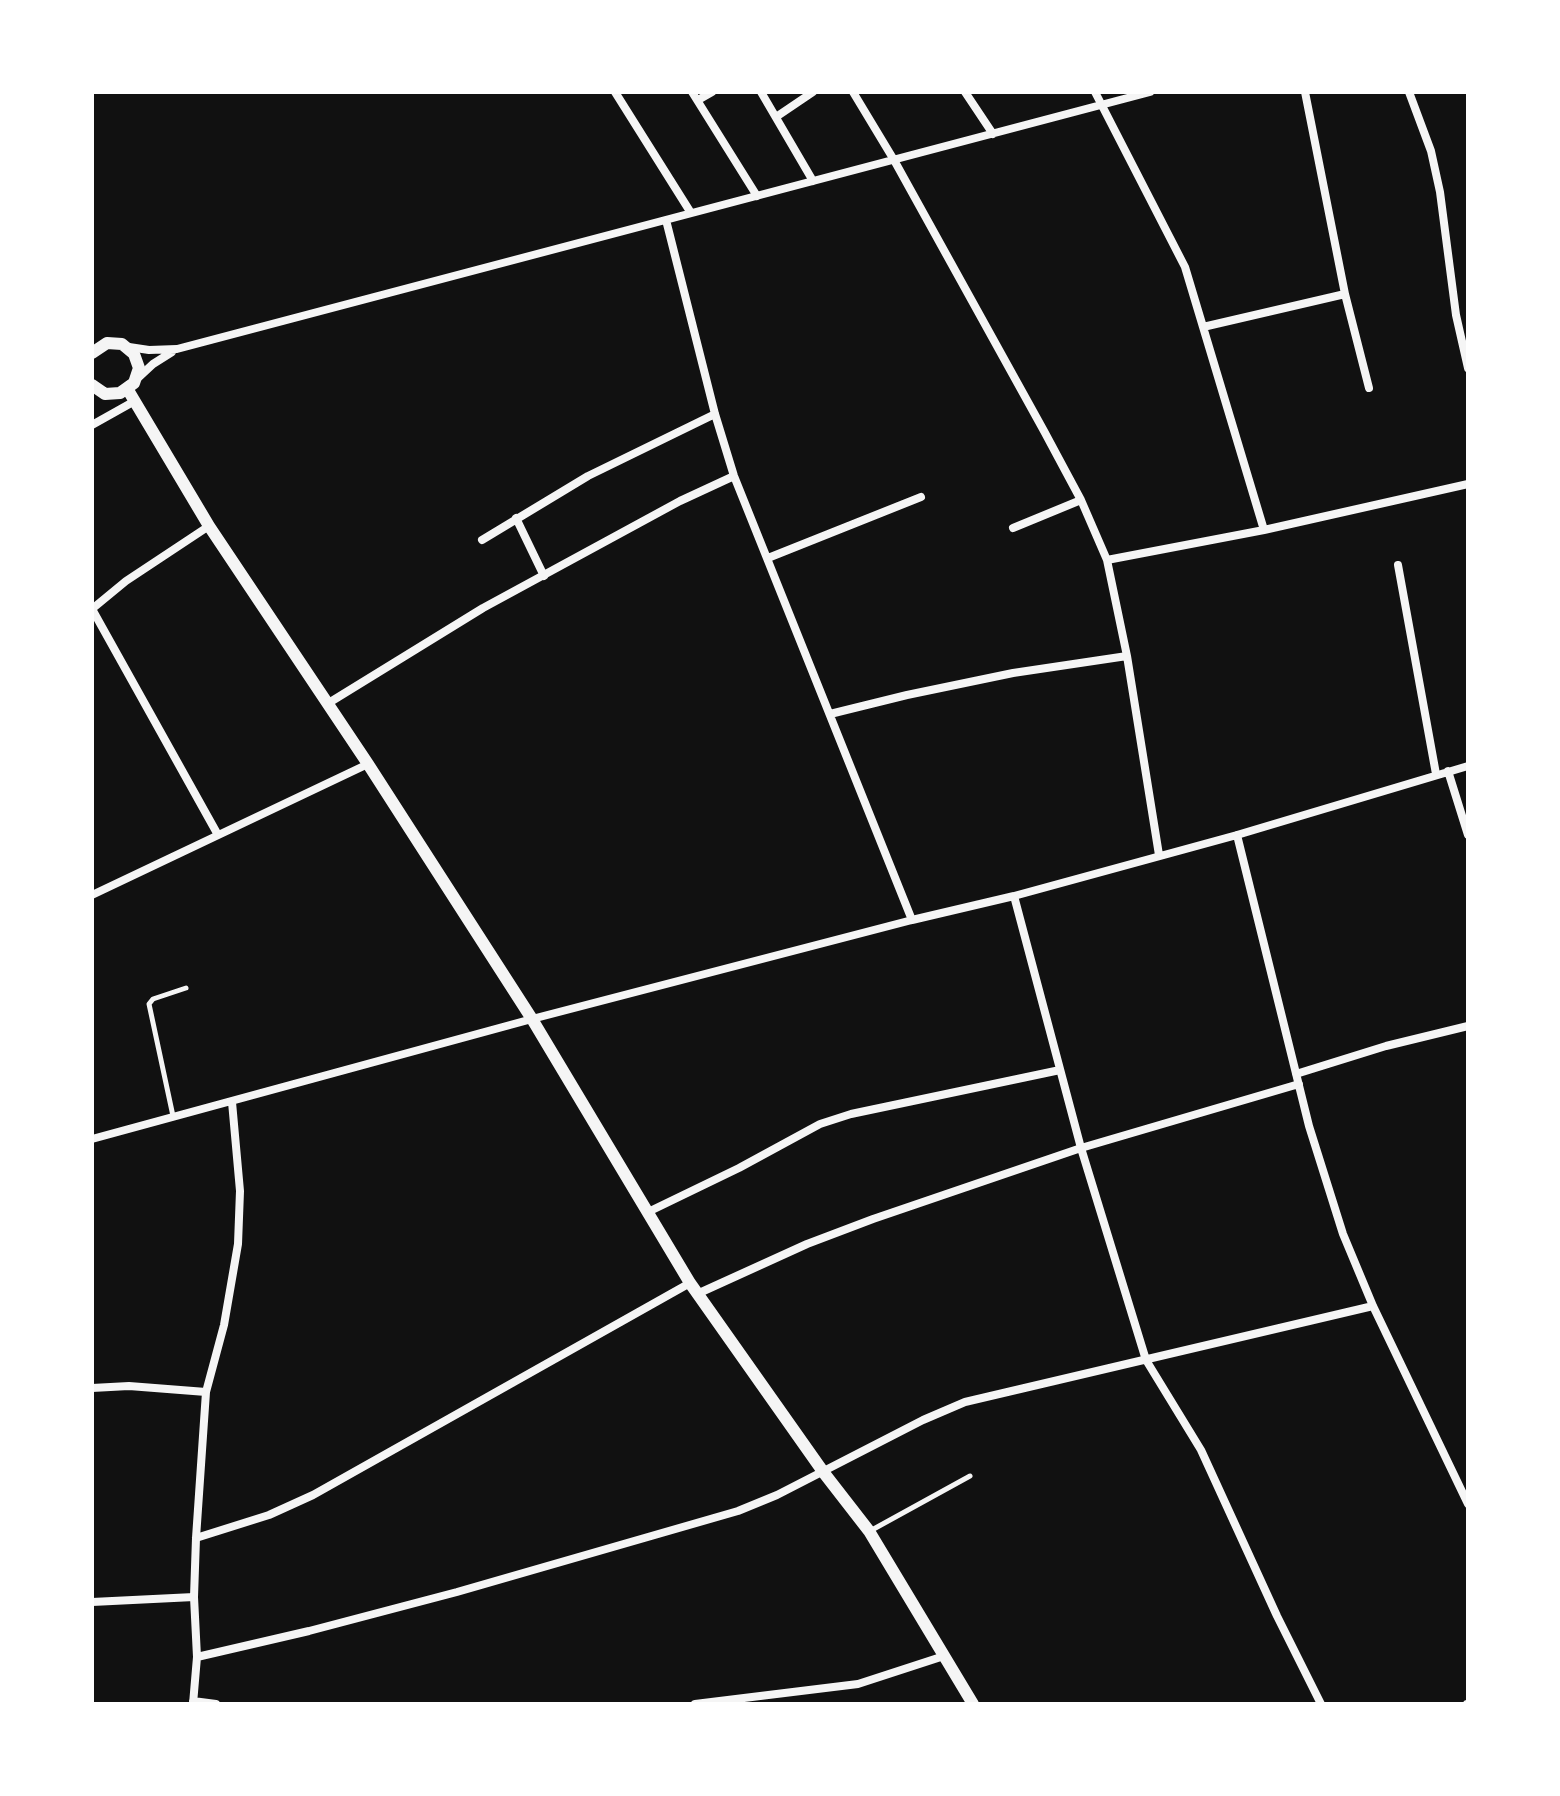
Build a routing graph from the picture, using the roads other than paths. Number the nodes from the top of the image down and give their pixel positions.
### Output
1 (615, 92) edge
2 (712, 92) edge
3 (761, 92) edge
4 (813, 92) edge
5 (853, 92) edge
6 (965, 92) edge
7 (1095, 92) edge
8 (1150, 92) edge
9 (1305, 92) edge
10 (1409, 92) edge
11 (695, 96) edge
12 (1103, 106) junction
13 (776, 117) junction
14 (993, 134) junction
15 (894, 160) junction
16 (813, 181) junction
17 (757, 196) junction
18 (691, 213) junction
19 (666, 220) junction
20 (1345, 294) junction
21 (1203, 327) junction
22 (92, 334) edge
23 (122, 344) junction
24 (177, 349) junction
25 (96, 350) edge
26 (1468, 368) edge
27 (94, 388) edge
28 (1369, 388) dead end
29 (131, 392) junction
30 (715, 414) junction
31 (92, 425) edge
32 (734, 476) junction
33 (1468, 484) edge
34 (921, 497) dead end
35 (1081, 500) junction
36 (516, 518) junction
37 (209, 526) junction
38 (1013, 528) dead end
39 (1264, 530) junction
40 (482, 540) dead end
41 (768, 558) junction
42 (1107, 560) junction
43 (1398, 565) dead end
44 (544, 576) junction
45 (92, 609) edge
46 (1127, 656) junction
47 (327, 704) junction
48 (830, 714) junction
49 (368, 764) junction
50 (1468, 766) edge
51 (1448, 771) junction
52 (1436, 774) junction
53 (218, 835) junction
54 (1237, 835) junction
55 (1468, 835) edge
56 (1159, 855) junction
57 (92, 895) edge
58 (1014, 896) junction
59 (912, 920) junction
60 (186, 988) dead end
61 (532, 1019) junction
62 (1468, 1026) edge
63 (1060, 1070) junction
64 (1297, 1079) junction
65 (232, 1102) junction
66 (174, 1117) junction
67 (92, 1139) edge
68 (1081, 1148) junction
69 (648, 1212) junction
70 (694, 1289) junction
71 (1373, 1306) junction
72 (1146, 1360) junction
73 (92, 1388) edge
74 (206, 1392) junction
75 (824, 1473) junction
76 (970, 1476) dead end
77 (1468, 1504) edge
78 (869, 1531) junction
79 (196, 1538) junction
80 (194, 1597) junction
81 (92, 1602) edge
82 (944, 1656) junction
83 (197, 1657) junction
84 (193, 1702) edge
85 (216, 1704) edge
86 (695, 1704) edge
87 (973, 1704) edge
88 (1321, 1704) edge

1 - 18 street
2 - 11 street
3 - 13 street
4 - 13 street
5 - 15 street
6 - 14 street
7 - 12 street
8 - 12 street
9 - 20 street
10 - 26 street
11 - 17 street
12 - 14 street
12 - 21 street
13 - 16 street
14 - 15 street
15 - 16 street
15 - 35 street
16 - 17 street
17 - 18 street
18 - 19 street
19 - 24 street
19 - 30 street
20 - 21 street
20 - 28 street
21 - 39 street
22 - 25 street
23 - 24 street
23 - 25 street
23 - 29 street
24 - 29 street
27 - 29 street
29 - 31 street
29 - 37 street
30 - 32 street
30 - 36 street
32 - 41 street
32 - 44 street
33 - 39 street
34 - 41 street
35 - 38 street
35 - 42 street
36 - 40 street
36 - 44 street
37 - 45 street
37 - 47 street
39 - 42 street
41 - 48 street
42 - 46 street
43 - 52 street
44 - 47 street
45 - 53 street
46 - 48 street
46 - 56 street
47 - 49 street
48 - 59 street
49 - 53 street
49 - 61 street
50 - 51 street
51 - 52 street
51 - 55 street
52 - 54 street
53 - 57 street
54 - 56 street
54 - 64 street
56 - 58 street
58 - 59 street
58 - 63 street
59 - 61 street
60 - 66 lane
61 - 65 street
61 - 69 street
62 - 64 street
63 - 68 street
63 - 69 street
64 - 68 street
64 - 71 street
65 - 66 street
65 - 74 street
66 - 67 street
68 - 70 street
68 - 72 street
69 - 70 street
70 - 75 street
70 - 79 street
71 - 72 street
71 - 77 street
72 - 75 street
72 - 88 street
73 - 74 street
74 - 79 street
75 - 78 street
75 - 83 street
76 - 78 lane
78 - 82 street
79 - 80 street
80 - 81 street
80 - 83 street
82 - 86 street
82 - 87 street
83 - 84 street
84 - 85 street

